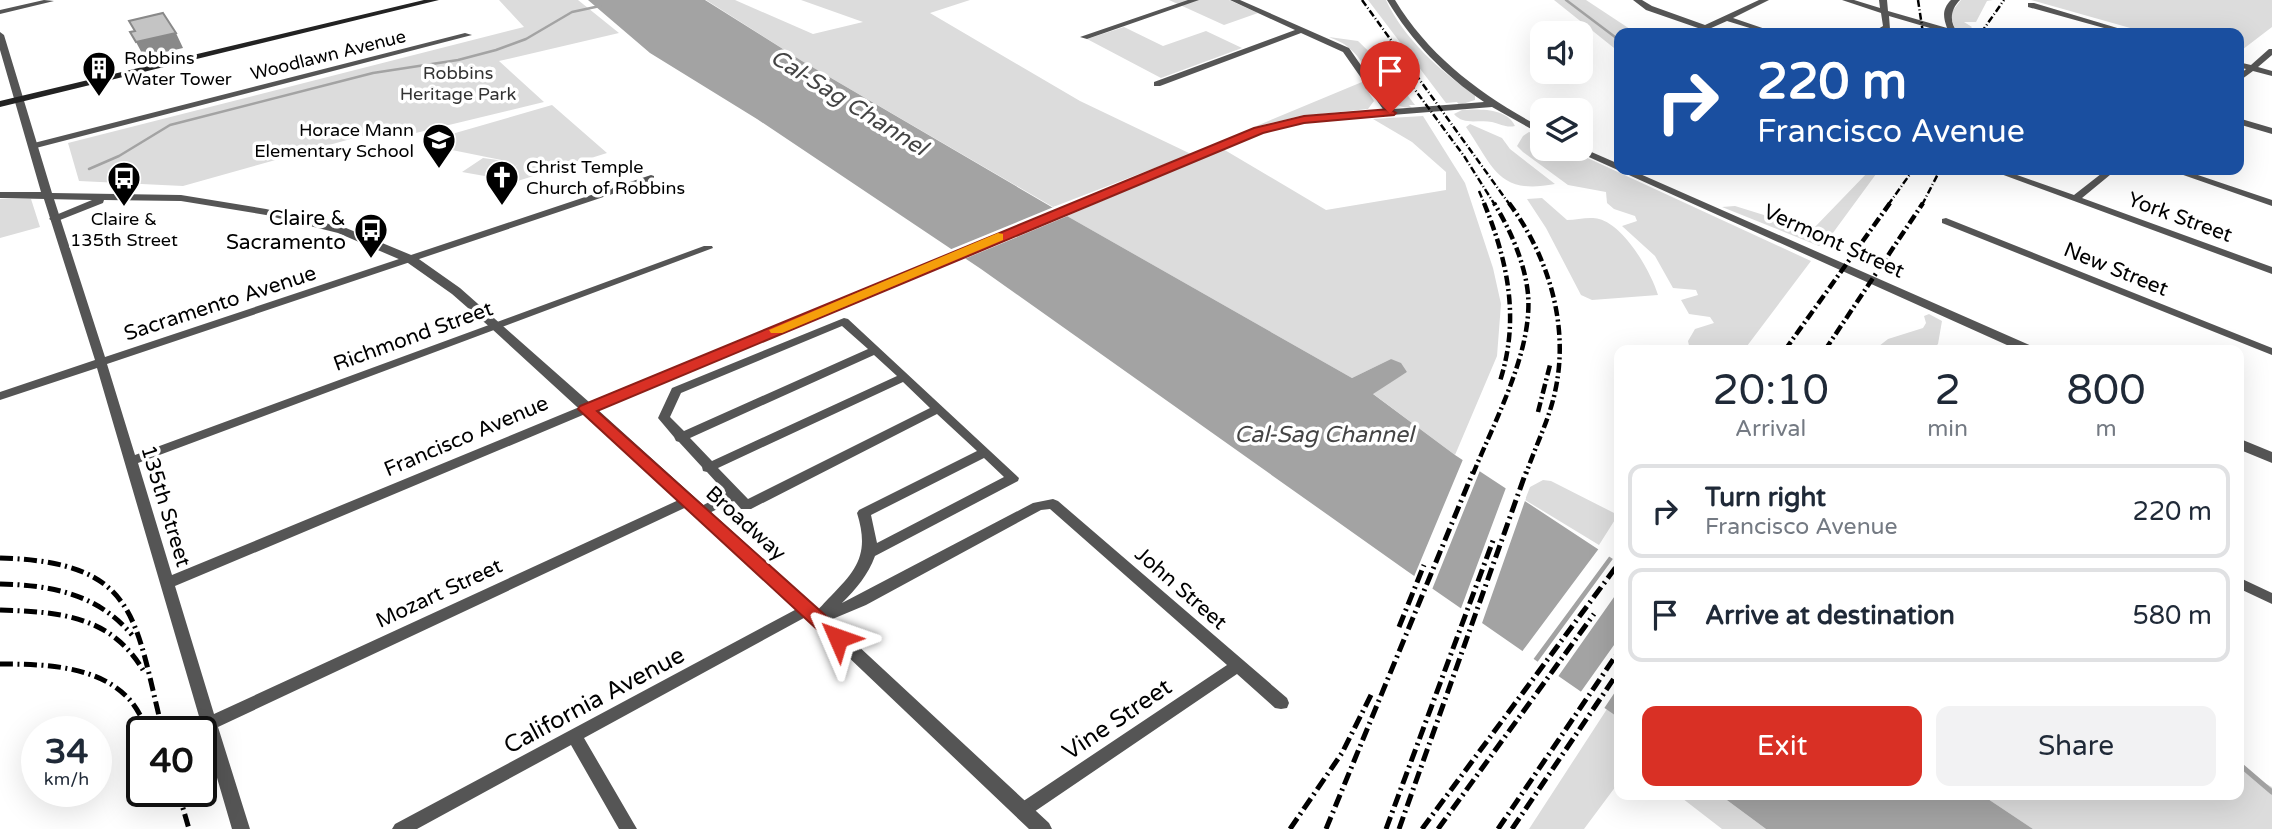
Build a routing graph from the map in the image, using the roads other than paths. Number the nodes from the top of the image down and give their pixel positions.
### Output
1 (435, 0) edge
2 (1195, 0) edge
3 (1234, 0) edge
4 (1391, 0) edge
5 (1637, 0) edge
6 (1765, 0) edge
7 (1846, 0) edge
8 (1883, 0) edge
9 (1955, 0) edge
10 (50, 1) edge
11 (2031, 5) dead end
12 (0, 12) edge
13 (1884, 12) junction
14 (1727, 18) junction
15 (1705, 28) joint
16 (1758, 28) edge
17 (1885, 28) edge
18 (1937, 28) edge
19 (1951, 28) edge
20 (2112, 28) edge
21 (1302, 30) junction
22 (0, 35) edge
23 (468, 35) dead end
24 (1084, 37) dead end
25 (2272, 51) edge
26 (3, 55) edge
27 (2244, 66) edge
28 (2252, 68) junction
29 (2272, 74) edge
30 (2244, 75) edge
31 (1157, 84) dead end
32 (19, 100) junction
33 (0, 104) edge
34 (1495, 104) junction
35 (1390, 113) junction
36 (2244, 123) edge
37 (1530, 125) edge
38 (2272, 131) edge
39 (33, 146) junction
40 (1593, 157) edge
41 (1614, 166) edge
42 (41, 172) junction
43 (1634, 175) edge
44 (2009, 175) edge
45 (2105, 175) edge
46 (2189, 175) edge
47 (651, 178) dead end
48 (4, 195) edge
49 (48, 196) junction
50 (110, 197) junction
51 (2075, 199) junction
52 (2272, 203) edge
53 (55, 219) junction
54 (1946, 221) dead end
55 (708, 248) dead end
56 (412, 260) junction
57 (2270, 268) edge
58 (497, 326) junction
59 (2017, 345) edge
60 (876, 350) junction
61 (2272, 352) edge
62 (101, 362) junction
63 (905, 377) junction
64 (0, 396) edge
65 (939, 408) junction
66 (586, 409) junction
67 (680, 438) junction
68 (2244, 446) edge
69 (986, 452) junction
70 (2272, 458) edge
71 (131, 461) junction
72 (708, 468) junction
73 (734, 495) junction
74 (1053, 504) joint
75 (694, 506) junction
76 (871, 552) junction
77 (168, 583) junction
78 (2244, 585) edge
79 (2272, 599) edge
80 (813, 614) junction
81 (1238, 665) junction
82 (1281, 703) dead end
83 (206, 716) edge
84 (217, 720) edge
85 (575, 737) junction
86 (217, 753) edge
87 (1022, 811) junction
88 (241, 829) edge
89 (401, 829) edge
90 (628, 829) edge
91 (1042, 829) edge

1 - 32 main road
2 - 24 street
3 - 21 street
4 - 34 street
5 - 15 street
6 - 14 street
7 - 13 street
8 - 13 street
9 - 19 street
10 - 12 street
11 - 20 street
13 - 17 street
13 - 18 street
14 - 15 street
14 - 16 street
21 - 31 street
21 - 35 street
22 - 26 street
23 - 39 street, Woodlawn Avenue
25 - 28 street
26 - 32 street
27 - 28 street
28 - 29 street
28 - 30 street
32 - 33 main road
32 - 39 street
34 - 35 street, Francisco Avenue
34 - 37 street
35 - 66 street, Francisco Avenue
36 - 38 street
39 - 42 street
40 - 41 street, Vermont Street
42 - 48 street
42 - 49 street
43 - 59 street, Vermont Street
44 - 51 street, York Street
45 - 51 street
46 - 52 street
47 - 56 street, Sacramento Avenue
48 - 49 street, Broadway
49 - 50 street, Broadway
49 - 53 street, 135th Street
50 - 53 street
50 - 56 street, Broadway
51 - 57 street, York Street
53 - 62 street, 135th Street
54 - 61 street, New Street
55 - 58 street, Richmond Street
56 - 58 street, Broadway
56 - 62 street, Sacramento Avenue
58 - 66 street, Broadway
58 - 71 street, Richmond Street
60 - 63 street
60 - 67 street
60 - 67 street
62 - 64 street, Sacramento Avenue
62 - 71 street, 135th Street
63 - 65 street
63 - 72 street
65 - 69 street
65 - 73 street
66 - 75 street, Broadway
66 - 77 street, Francisco Avenue
67 - 72 street
68 - 70 street
69 - 76 street
69 - 76 street
71 - 77 street, 135th Street
72 - 73 street
73 - 75 street, Mozart Street
74 - 80 street, California Avenue
74 - 81 street, John Street
75 - 80 street, Broadway
75 - 84 street, Mozart Street
76 - 80 street
77 - 83 street, 135th Street
78 - 79 street
80 - 85 street, California Avenue
80 - 87 street, Broadway
81 - 82 street, John Street
81 - 87 street, Vine Street
85 - 89 street, California Avenue
85 - 90 street
86 - 88 street, 135th Street
87 - 91 street, Broadway

